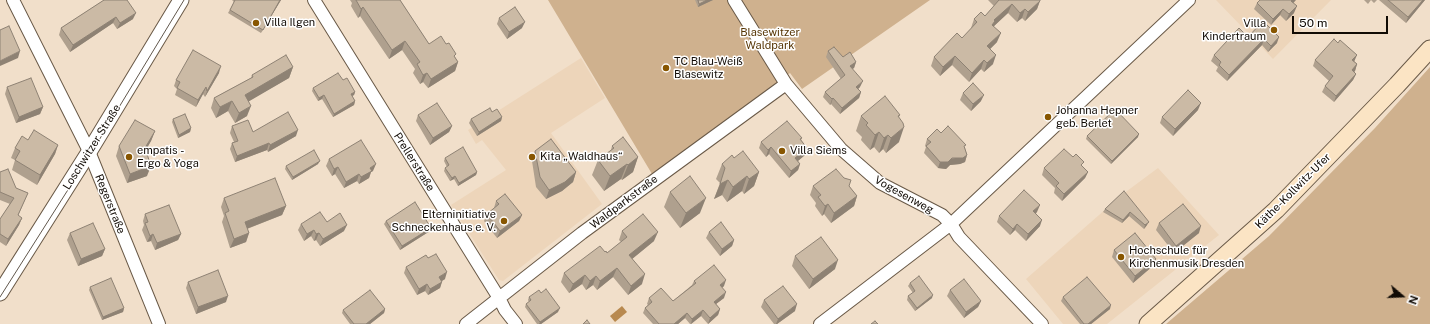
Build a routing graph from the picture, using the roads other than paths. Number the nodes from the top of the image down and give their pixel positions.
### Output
1 (14, 0) edge
2 (181, 0) edge
3 (314, 0) edge
4 (734, 0) edge
5 (1189, 0) edge
6 (1430, 49) edge
7 (786, 84) junction
8 (89, 152) junction
9 (951, 224) junction
10 (0, 293) edge
11 (499, 298) junction
12 (158, 324) edge
13 (466, 324) edge
14 (516, 324) edge
15 (820, 324) edge
16 (1042, 324) edge
17 (1148, 324) edge

1 - 8 street, Regerstraße
2 - 8 street, Loschwitzer Straße
3 - 11 street, Prellerstraße
4 - 7 street, Vogesenweg
5 - 9 street
6 - 17 main road, Käthe-Kollwitz-Ufer
7 - 9 street, Vogesenweg
7 - 11 street, Waldparkstraße
8 - 10 street, Loschwitzer Straße
8 - 12 street, Regerstraße
9 - 15 street
9 - 16 street, Vogesenweg
11 - 13 street, Waldparkstraße
11 - 14 street, Prellerstraße

